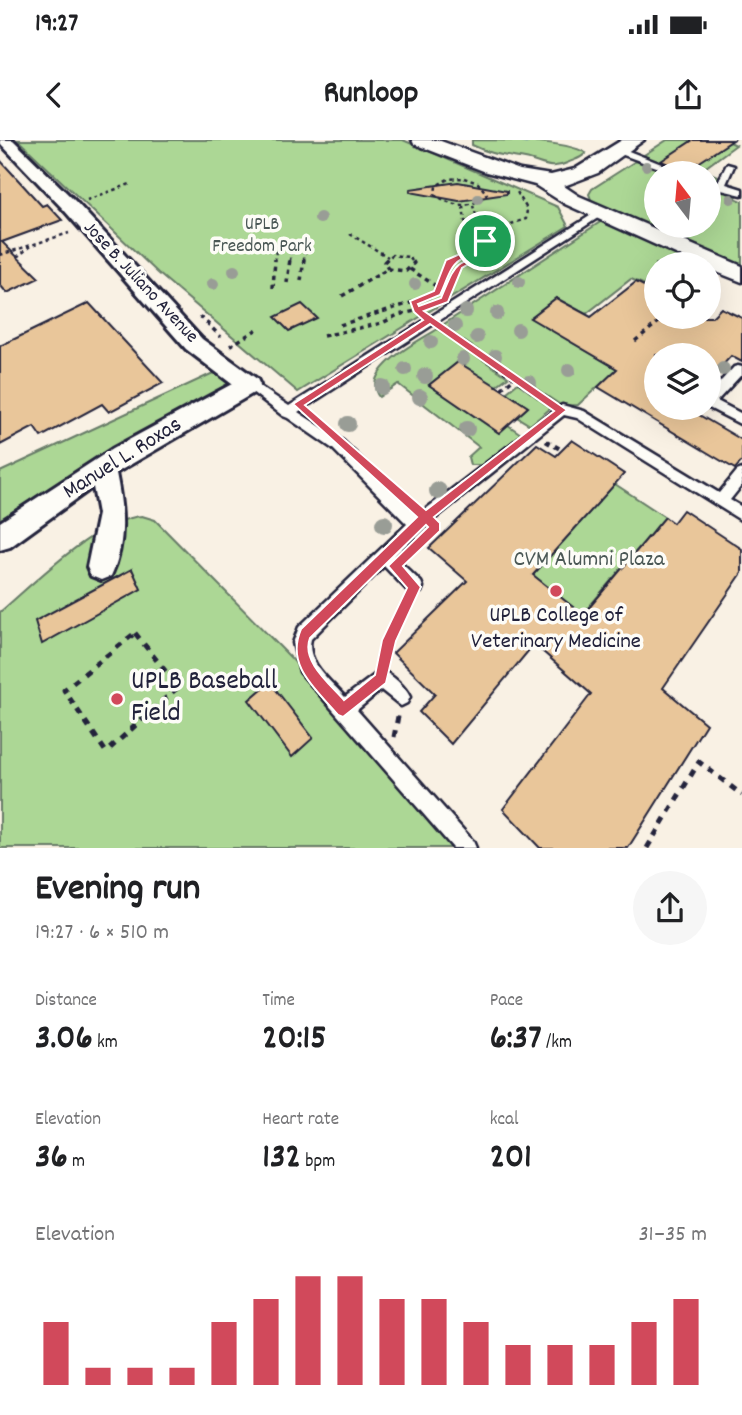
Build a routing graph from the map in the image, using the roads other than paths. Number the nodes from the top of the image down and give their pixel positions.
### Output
1 (5, 140) edge
2 (421, 140) edge
3 (626, 145) edge
4 (657, 161) edge
5 (730, 166) dead end
6 (549, 181) junction
7 (721, 185) joint
8 (742, 192) edge
9 (601, 212) junction
10 (742, 275) edge
11 (742, 372) edge
12 (249, 385) junction
13 (287, 413) junction
14 (742, 419) edge
15 (103, 470) junction
16 (742, 475) edge
17 (720, 502) junction
18 (742, 515) edge
19 (416, 524) junction
20 (0, 538) edge
21 (384, 556) junction
22 (101, 567) dead end
23 (415, 587) road end
24 (401, 697) road end
25 (343, 710) junction
26 (466, 848) edge

1 - 12 street, Jose B. Juliano Avenue
2 - 6 street
3 - 4 lane
3 - 6 street
5 - 7 lane
6 - 9 street
7 - 8 lane
9 - 10 street
9 - 13 lane
11 - 14 lane
12 - 13 lane, Jose B. Juliano Avenue
12 - 15 street, Manuel L. Roxas
13 - 19 lane, Jose B. Juliano Avenue
15 - 20 street, Manuel L. Roxas
15 - 22 street
16 - 17 lane
17 - 18 lane
17 - 19 lane
19 - 21 lane
21 - 23 lane
21 - 25 lane
24 - 25 lane
25 - 26 lane

